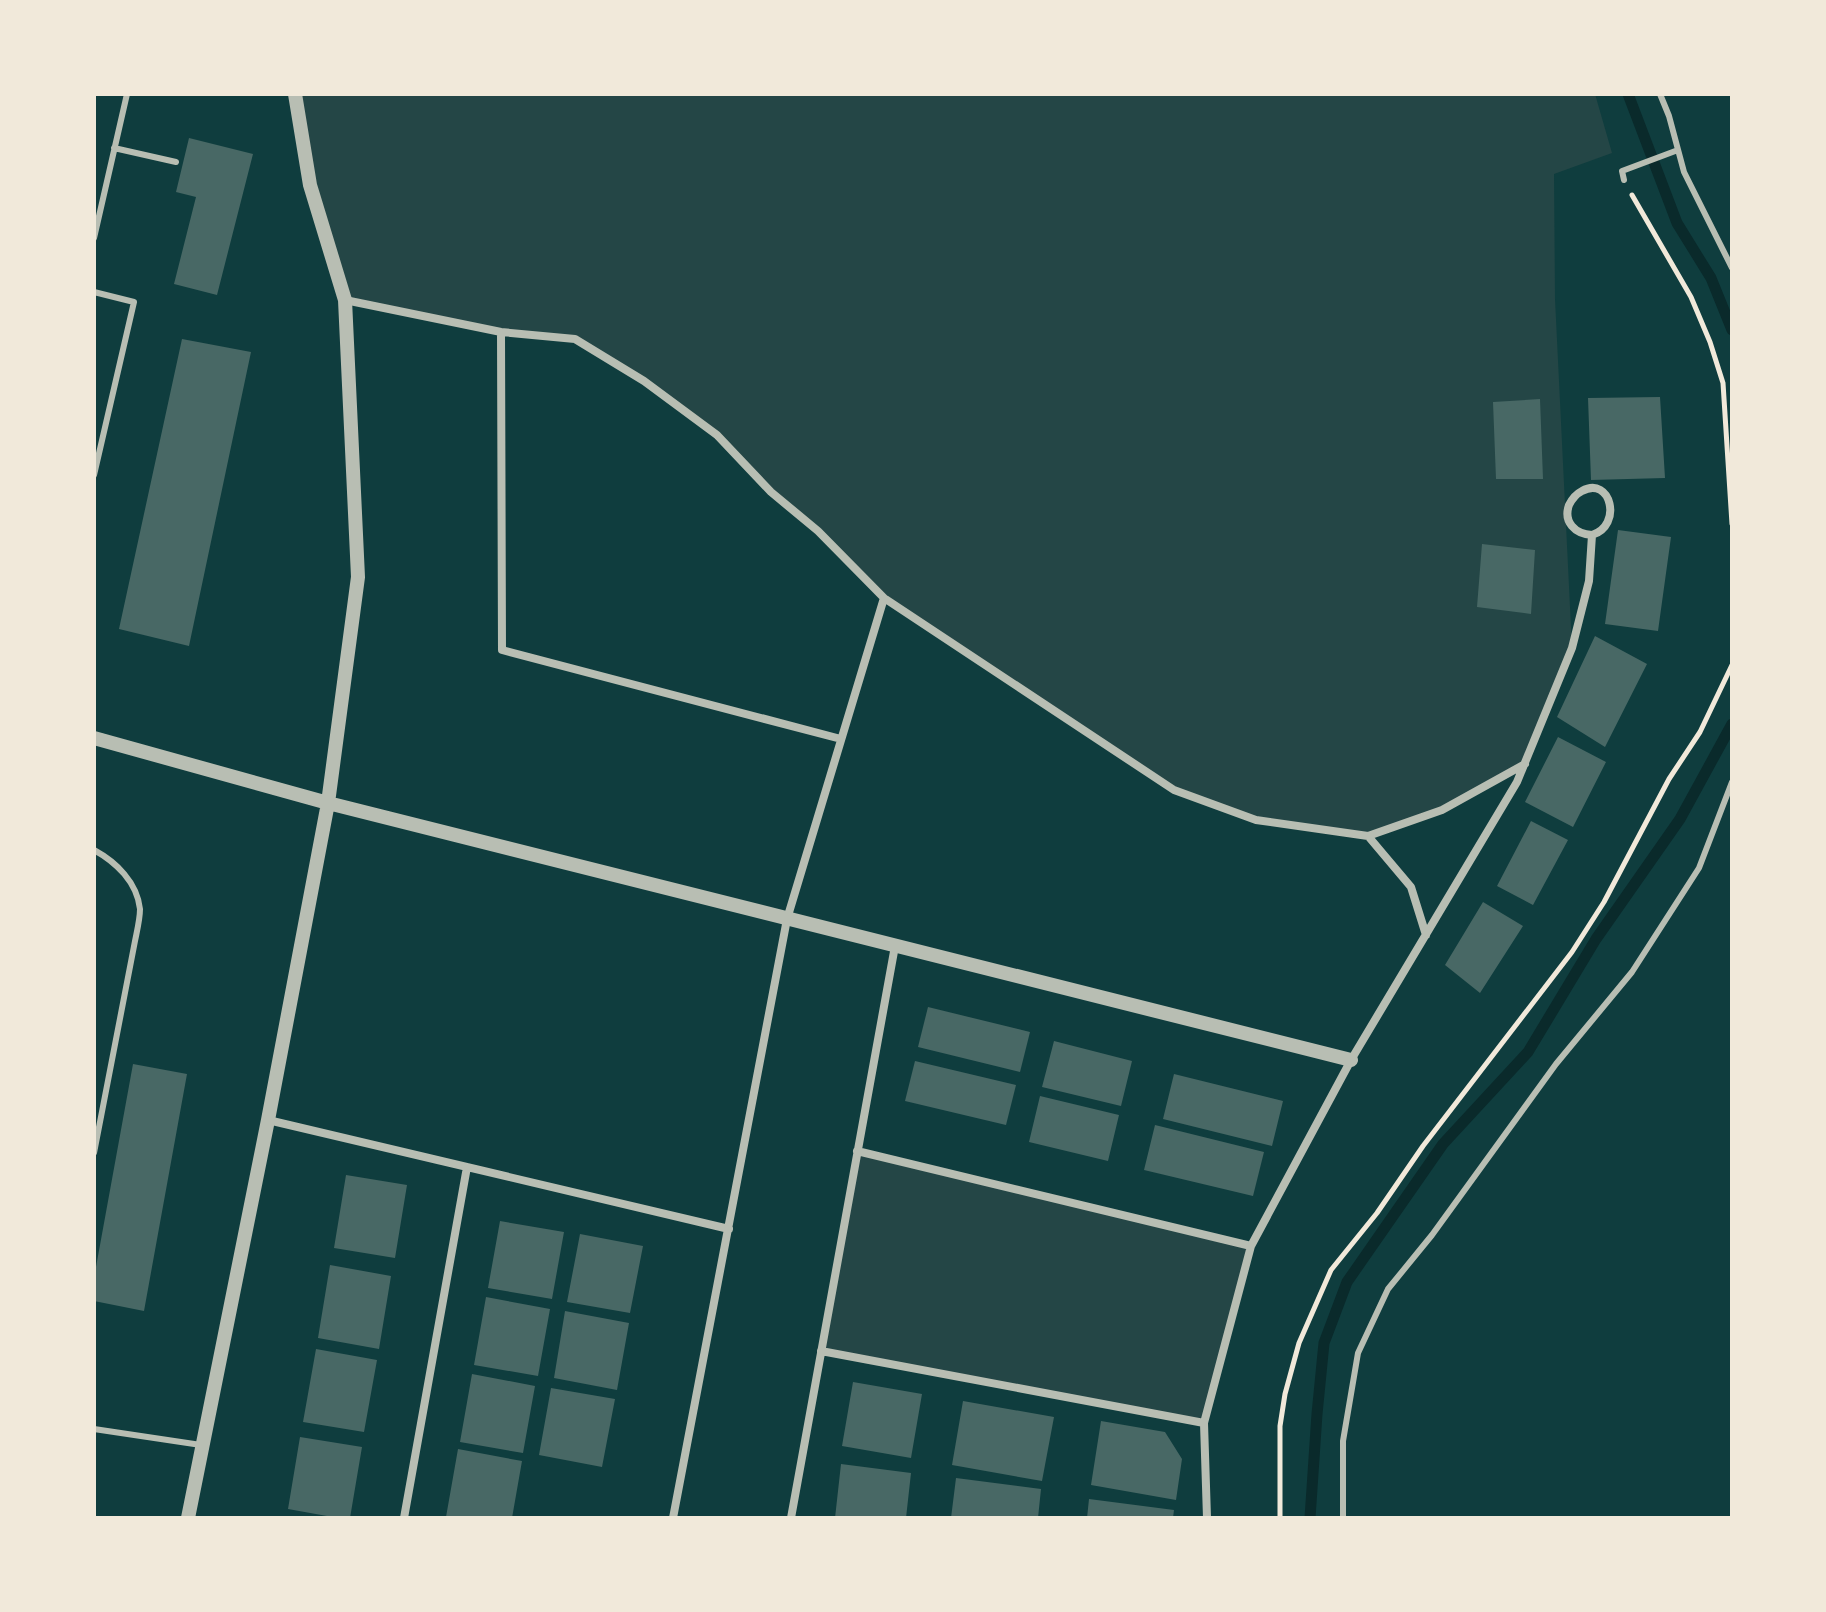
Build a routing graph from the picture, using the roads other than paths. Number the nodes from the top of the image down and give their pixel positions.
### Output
1 (127, 94) edge
2 (295, 94) edge
3 (1660, 94) edge
4 (114, 148) junction
5 (1678, 150) junction
6 (176, 162) dead end
7 (1624, 180) road end
8 (94, 238) edge
9 (1732, 268) edge
10 (94, 292) edge
11 (345, 300) junction
12 (501, 332) junction
13 (94, 475) edge
14 (1592, 535) junction
15 (884, 598) junction
16 (94, 738) edge
17 (841, 739) junction
18 (1525, 764) junction
19 (1732, 782) edge
20 (328, 803) junction
21 (1368, 836) junction
22 (94, 850) edge
23 (787, 919) junction
24 (1426, 935) junction
25 (895, 946) junction
26 (1351, 1060) junction
27 (268, 1120) junction
28 (857, 1151) junction
29 (94, 1153) edge
30 (467, 1167) junction
31 (729, 1229) junction
32 (1251, 1246) junction
33 (821, 1351) junction
34 (1204, 1423) junction
35 (94, 1429) edge
36 (202, 1445) junction
37 (188, 1518) edge
38 (404, 1518) edge
39 (673, 1518) edge
40 (791, 1518) edge
41 (1207, 1518) edge
42 (1343, 1518) edge

1 - 4 lane
2 - 11 street
3 - 5 lane
4 - 6 lane
4 - 8 lane
5 - 7 lane
5 - 9 lane
10 - 13 lane
11 - 12 street
11 - 20 street
12 - 15 street
12 - 17 street
14 - 14 street
14 - 18 street
15 - 17 street
15 - 21 street
16 - 20 street
17 - 23 street
18 - 21 street
18 - 24 street
19 - 42 lane
20 - 23 street
20 - 27 street
21 - 24 street
22 - 29 lane
23 - 25 street
23 - 31 street
24 - 26 street
25 - 26 street
25 - 28 street
26 - 32 street
27 - 30 street
27 - 36 street
28 - 32 street
28 - 33 street
30 - 31 street
30 - 38 street
31 - 39 street
32 - 34 street
33 - 34 street
33 - 40 street
34 - 41 street
35 - 36 lane
36 - 37 street

